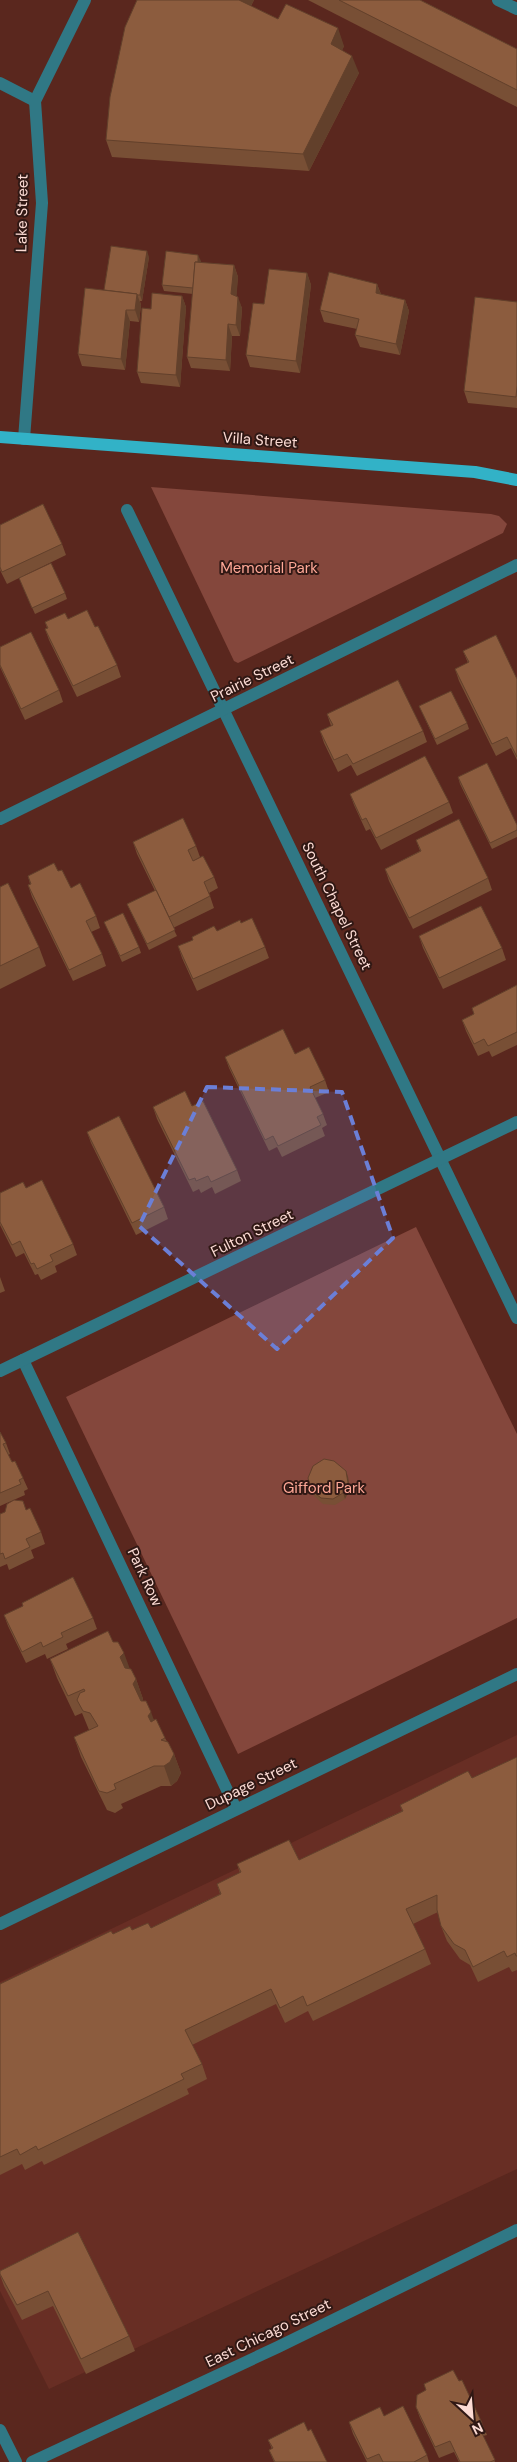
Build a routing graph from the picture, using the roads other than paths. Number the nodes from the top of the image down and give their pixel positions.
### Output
1 (85, 0) edge
2 (498, 0) edge
3 (517, 9) edge
4 (0, 83) edge
5 (35, 101) junction
6 (0, 437) edge
7 (24, 439) junction
8 (517, 480) edge
9 (127, 510) dead end
10 (517, 565) edge
11 (224, 709) junction
12 (0, 819) edge
13 (517, 1122) edge
14 (440, 1160) junction
15 (517, 1318) edge
16 (24, 1360) junction
17 (0, 1371) edge
18 (517, 1674) edge
19 (236, 1809) junction
20 (0, 1924) edge
21 (517, 2230) edge
22 (0, 2430) edge
23 (16, 2462) edge
24 (32, 2462) edge

1 - 5 street
2 - 3 street
4 - 5 street
5 - 7 street, Lake Street
6 - 7 main road, Villa Street
7 - 8 main road, Villa Street
9 - 11 street, South Chapel Street
10 - 11 street, Prairie Street
11 - 12 street, Prairie Street
11 - 14 street, South Chapel Street
13 - 14 street, Fulton Street
14 - 15 street, South Chapel Street
14 - 16 street, Fulton Street
16 - 17 street, Fulton Street
16 - 19 street, Park Row
18 - 19 street, Dupage Street
19 - 20 street, Dupage Street
21 - 24 street, East Chicago Street
22 - 23 street

